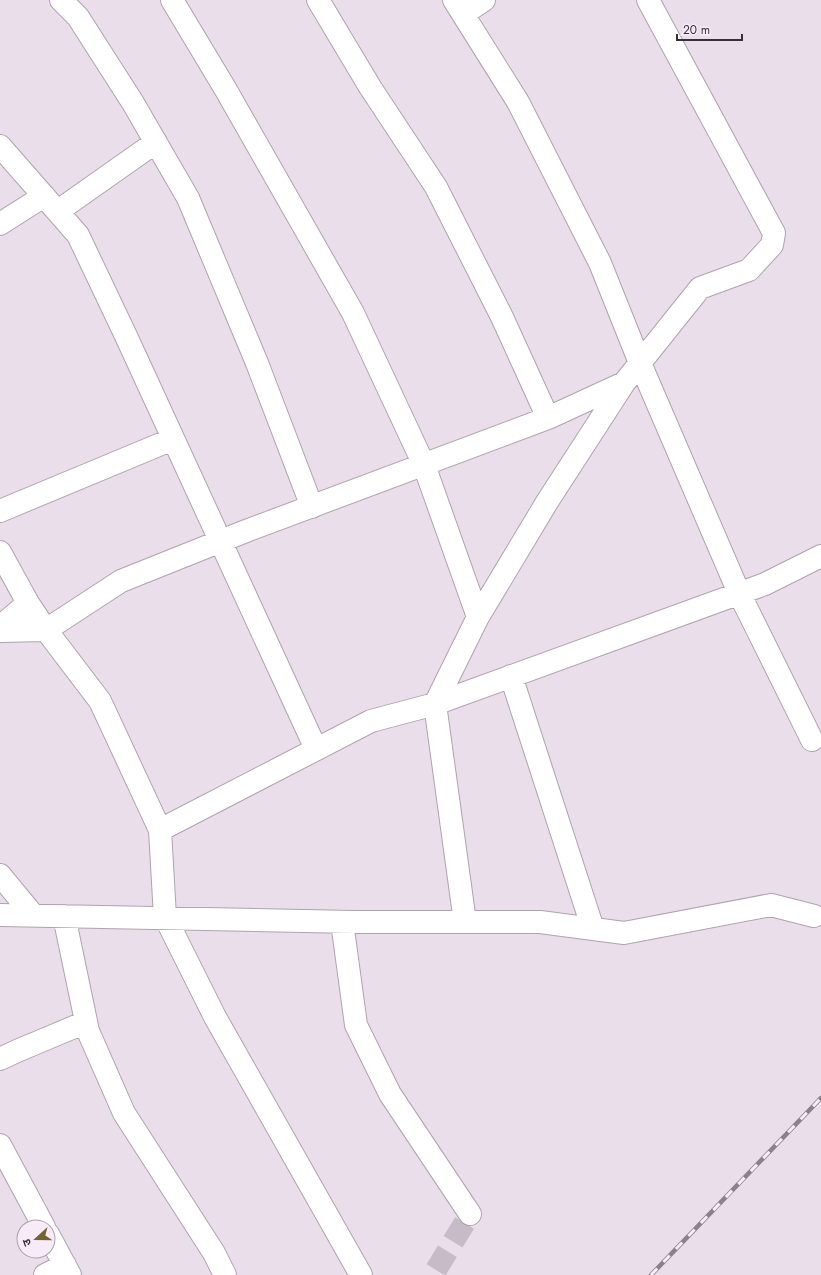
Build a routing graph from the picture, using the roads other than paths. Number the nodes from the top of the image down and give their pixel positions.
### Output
1 (61, 0) edge
2 (172, 0) edge
3 (318, 0) edge
4 (484, 0) edge
5 (648, 0) edge
6 (458, 7) edge
7 (156, 142) junction
8 (0, 146) edge
9 (51, 204) junction
10 (0, 224) edge
11 (640, 363) junction
12 (624, 383) junction
13 (548, 418) junction
14 (173, 439) junction
15 (424, 465) junction
16 (312, 507) junction
17 (0, 511) edge
18 (220, 542) junction
19 (0, 552) edge
20 (821, 556) edge
21 (739, 593) junction
22 (28, 604) junction
23 (478, 617) junction
24 (0, 627) edge
25 (46, 630) junction
26 (0, 631) edge
27 (511, 676) junction
28 (436, 704) junction
29 (812, 740) dead end
30 (316, 749) junction
31 (160, 830) junction
32 (0, 875) edge
33 (0, 915) edge
34 (33, 915) junction
35 (64, 916) junction
36 (814, 916) dead end
37 (165, 918) junction
38 (342, 922) junction
39 (465, 922) junction
40 (593, 929) junction
41 (86, 1022) junction
42 (0, 1059) edge
43 (0, 1146) edge
44 (470, 1214) dead end
45 (40, 1219) edge
46 (56, 1248) edge
47 (68, 1270) edge
48 (45, 1275) edge
49 (225, 1275) edge
50 (361, 1275) edge

1 - 7 street
2 - 15 street
3 - 13 street
4 - 6 street
5 - 11 street
6 - 11 street
7 - 9 street
7 - 16 street
8 - 9 street
9 - 10 street
9 - 14 street
11 - 12 street
11 - 21 street
12 - 13 street
12 - 23 street
13 - 15 street
14 - 17 street
14 - 18 street
15 - 16 street
15 - 23 street
16 - 18 street
18 - 25 street
18 - 30 street
19 - 22 street
20 - 21 street
21 - 27 street
21 - 29 street
22 - 24 street
22 - 25 street
23 - 28 street
25 - 26 street
25 - 31 street
27 - 28 street
27 - 40 street
28 - 30 street
28 - 39 street
30 - 31 street
31 - 37 street
32 - 34 street
33 - 34 street
34 - 35 street
35 - 37 street
35 - 41 street
36 - 40 street
37 - 38 street
37 - 50 street
38 - 39 street
38 - 44 street
39 - 40 street
41 - 42 street
41 - 49 street
43 - 45 street
46 - 47 street
47 - 48 street

